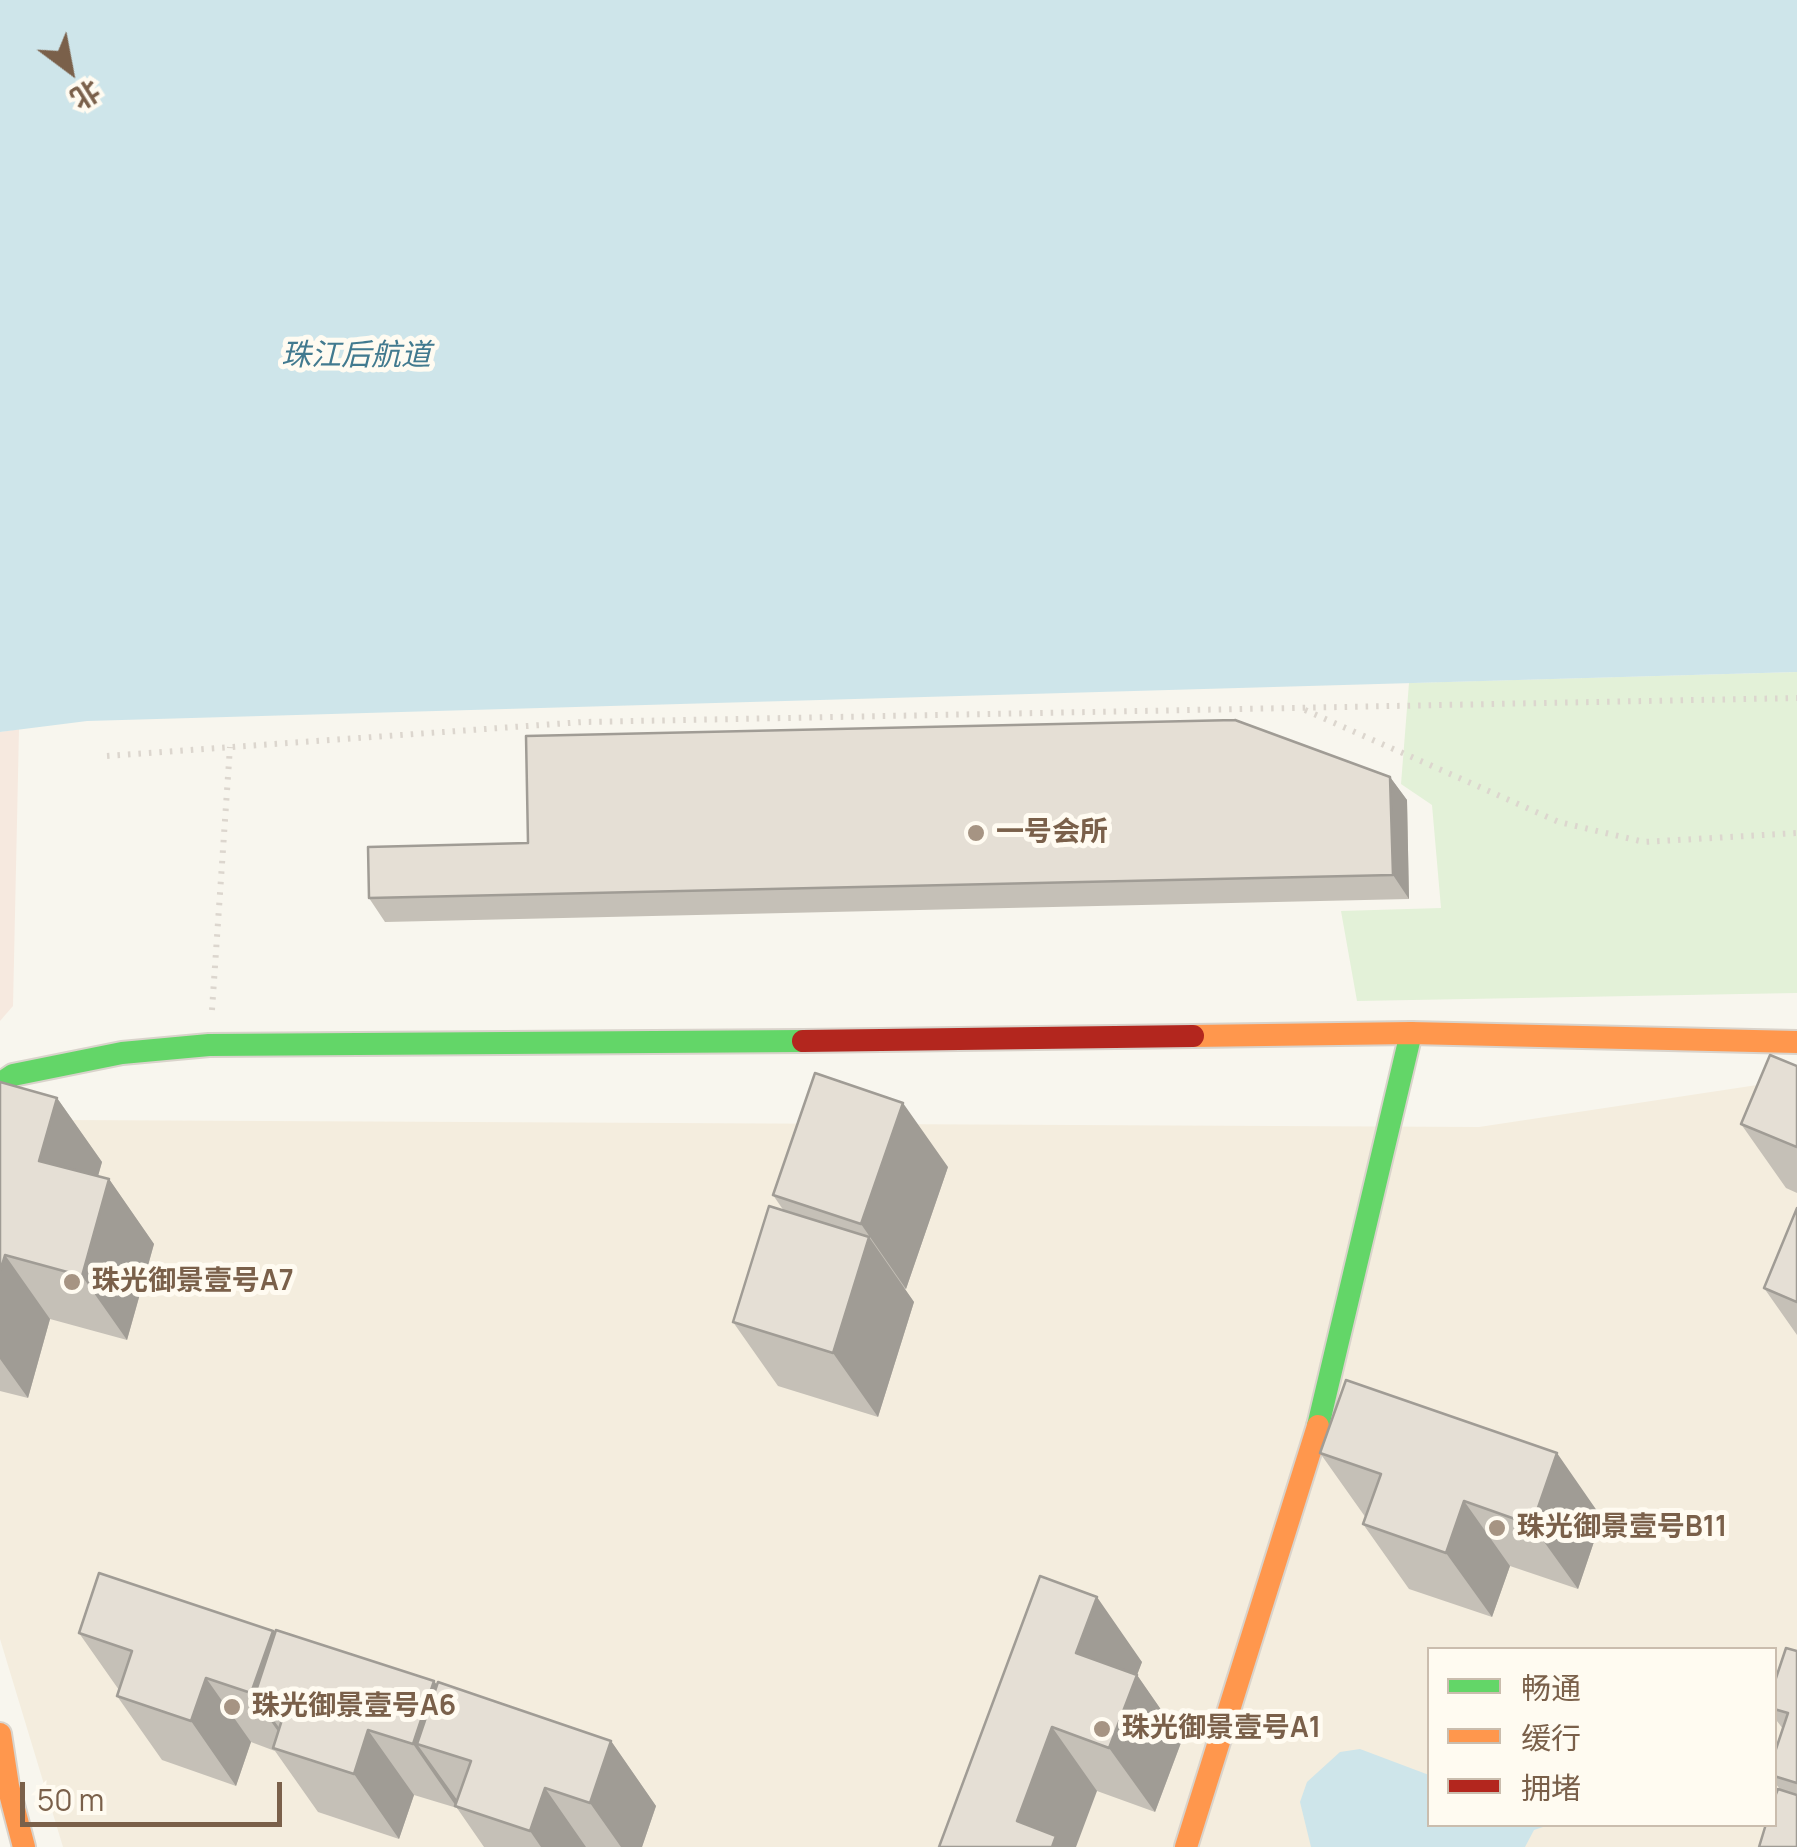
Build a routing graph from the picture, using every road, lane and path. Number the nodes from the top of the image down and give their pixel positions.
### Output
1 (1797, 698) edge
2 (1300, 707) junction
3 (230, 747) junction
4 (107, 756) dead end
5 (1797, 832) edge
6 (1411, 1033) junction
7 (1797, 1042) edge
8 (210, 1044) junction
9 (0, 1084) edge
10 (0, 1734) edge
11 (24, 1847) edge
12 (1186, 1847) edge

1 - 2 path
2 - 3 path
2 - 5 path
3 - 4 path
3 - 8 path
6 - 7 street
6 - 8 street
6 - 12 street
8 - 9 street
10 - 11 street

